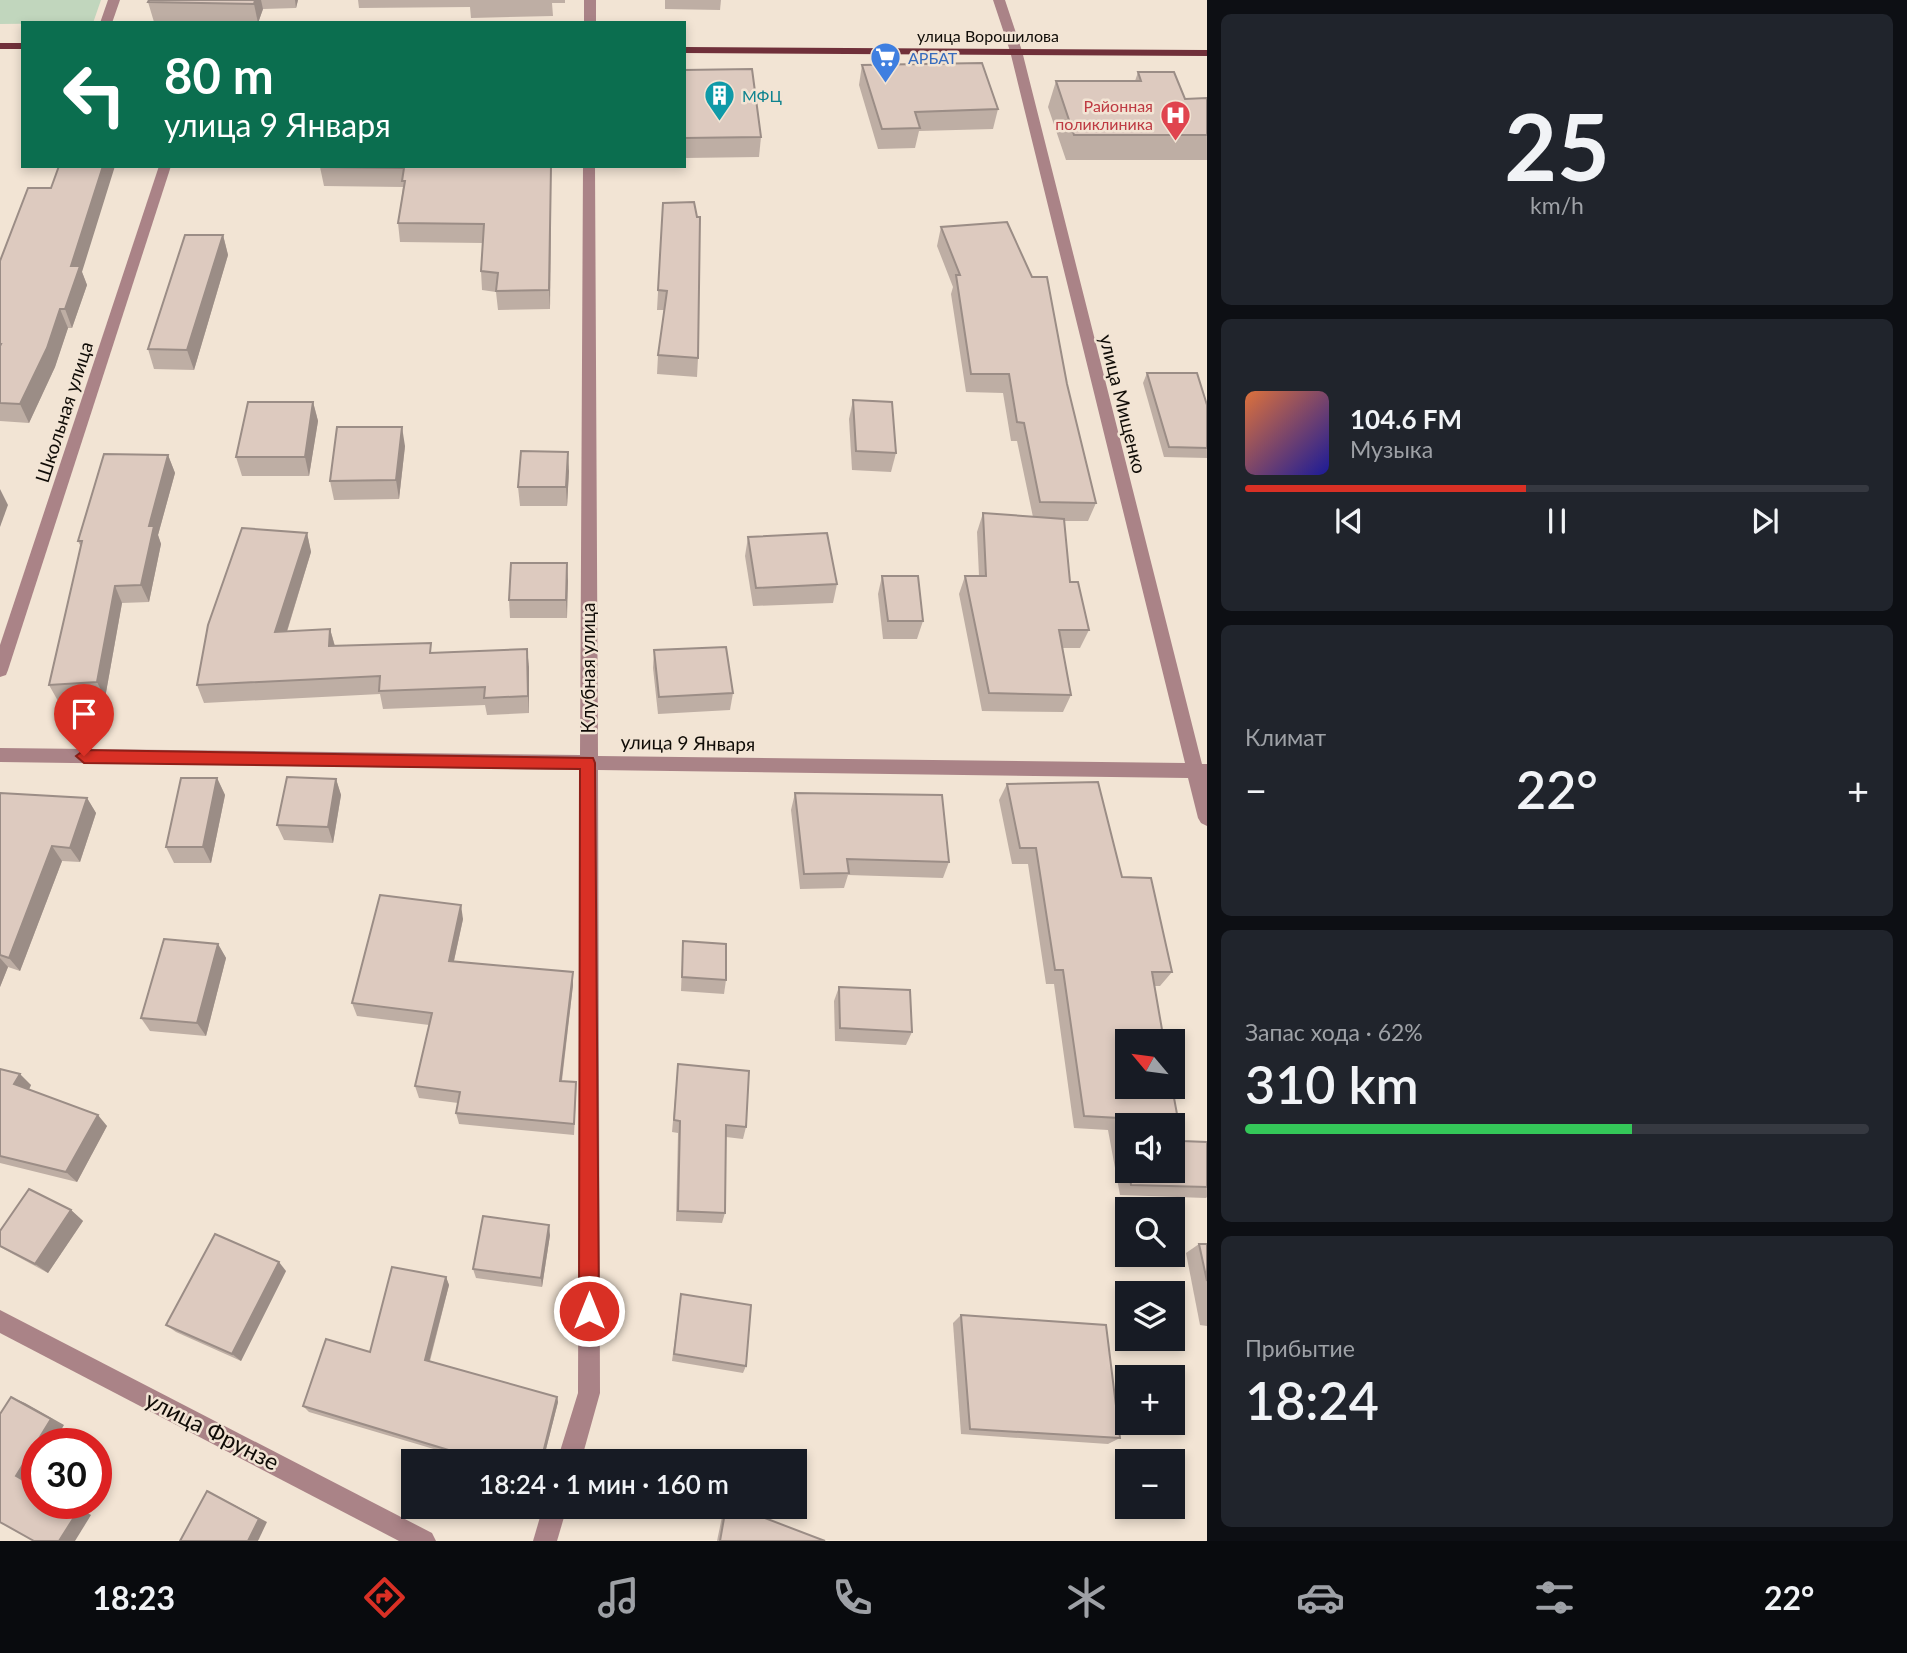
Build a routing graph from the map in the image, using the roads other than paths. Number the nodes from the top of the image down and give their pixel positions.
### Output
1 (114, 0) edge
2 (590, 0) edge
3 (999, 0) edge
4 (107, 21) edge
5 (590, 21) edge
6 (0, 46) edge
7 (21, 46) edge
8 (686, 50) edge
9 (1016, 51) junction
10 (1207, 53) edge
11 (164, 168) edge
12 (589, 168) edge
13 (0, 670) edge
14 (0, 755) edge
15 (587, 763) junction
16 (1201, 771) edge
17 (1207, 818) edge
18 (0, 1321) edge
19 (573, 1449) edge
20 (551, 1519) edge
21 (424, 1541) edge
22 (545, 1541) edge

1 - 4 street
2 - 5 street
3 - 9 street, улица Мищенко
6 - 7 main road
8 - 9 main road, улица Ворошилова
9 - 10 main road, улица Ворошилова
9 - 16 street, улица Мищенко
11 - 13 street, Школьная улица
12 - 15 street, Клубная улица
14 - 15 street, улица 9 Января
15 - 16 street, улица 9 Января
15 - 19 street, Клубная улица
16 - 17 street, улица Мищенко
18 - 21 street, улица Фрунзе
20 - 22 street

